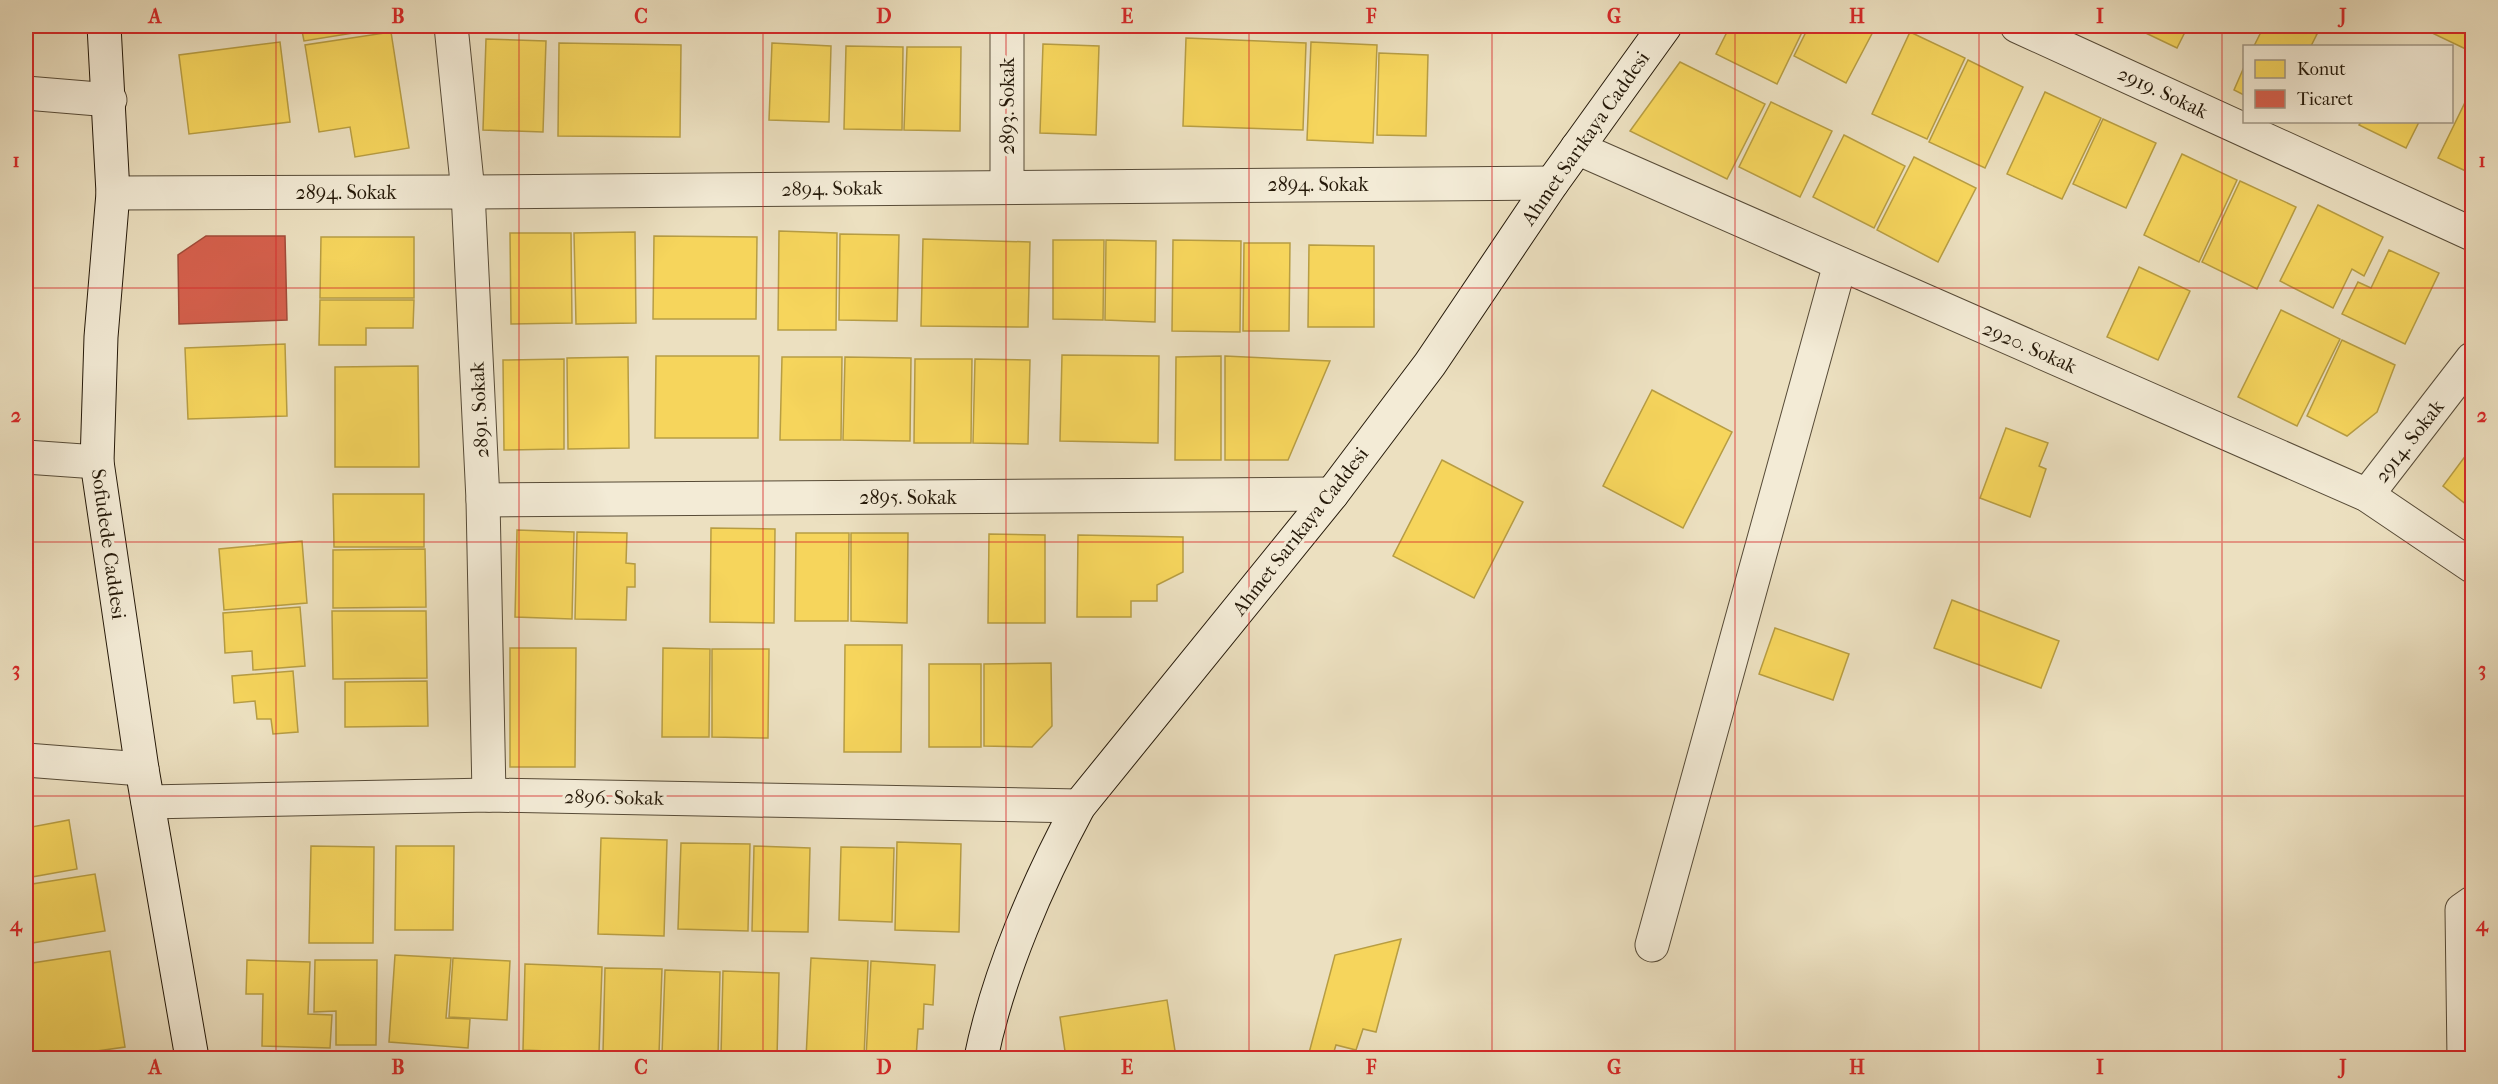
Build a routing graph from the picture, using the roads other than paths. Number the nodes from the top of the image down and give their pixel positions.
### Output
1 (104, 26) edge
2 (451, 26) edge
3 (1007, 26) edge
4 (1665, 26) edge
5 (2017, 26) edge
6 (26, 93) edge
7 (110, 100) junction
8 (1577, 148) junction
9 (1552, 183) junction
10 (1008, 187) junction
11 (468, 192) junction
12 (113, 193) junction
13 (2472, 234) edge
14 (1840, 264) junction
15 (2472, 359) edge
16 (26, 457) edge
17 (97, 462) junction
18 (1332, 494) junction
19 (2367, 495) junction
20 (483, 500) junction
21 (2472, 566) edge
22 (26, 760) edge
23 (142, 769) junction
24 (489, 795) junction
25 (148, 802) junction
26 (1079, 806) junction
27 (2467, 906) edge
28 (1652, 945) dead end
29 (192, 1059) edge
30 (981, 1059) edge
31 (2464, 1059) edge

1 - 7 street, Sofudede Caddesi
2 - 11 street, 2891. Sokak
3 - 10 street, 2893. Sokak
4 - 8 street, Ahmet Sarıkaya Caddesi
5 - 13 street, 2919. Sokak
6 - 7 street
7 - 12 street, Sofudede Caddesi
8 - 9 street, Ahmet Sarıkaya Caddesi
8 - 14 street, 2920. Sokak
9 - 10 street, 2894. Sokak
9 - 18 street, Ahmet Sarıkaya Caddesi
10 - 11 street, 2894. Sokak
11 - 12 street, 2894. Sokak
11 - 20 street, 2891. Sokak
12 - 17 street, Sofudede Caddesi
14 - 19 street, 2920. Sokak
14 - 28 street
15 - 19 street, 2914. Sokak
16 - 17 street
17 - 23 street, Sofudede Caddesi
18 - 20 street, 2895. Sokak
18 - 26 street, Ahmet Sarıkaya Caddesi
19 - 21 street, 2920. Sokak
20 - 24 street, 2891. Sokak
22 - 23 street
23 - 25 street, Sofudede Caddesi
24 - 25 street, 2896. Sokak
24 - 26 street, 2896. Sokak
25 - 29 street, Sofudede Caddesi
26 - 30 street, Ahmet Sarıkaya Caddesi
27 - 31 street

